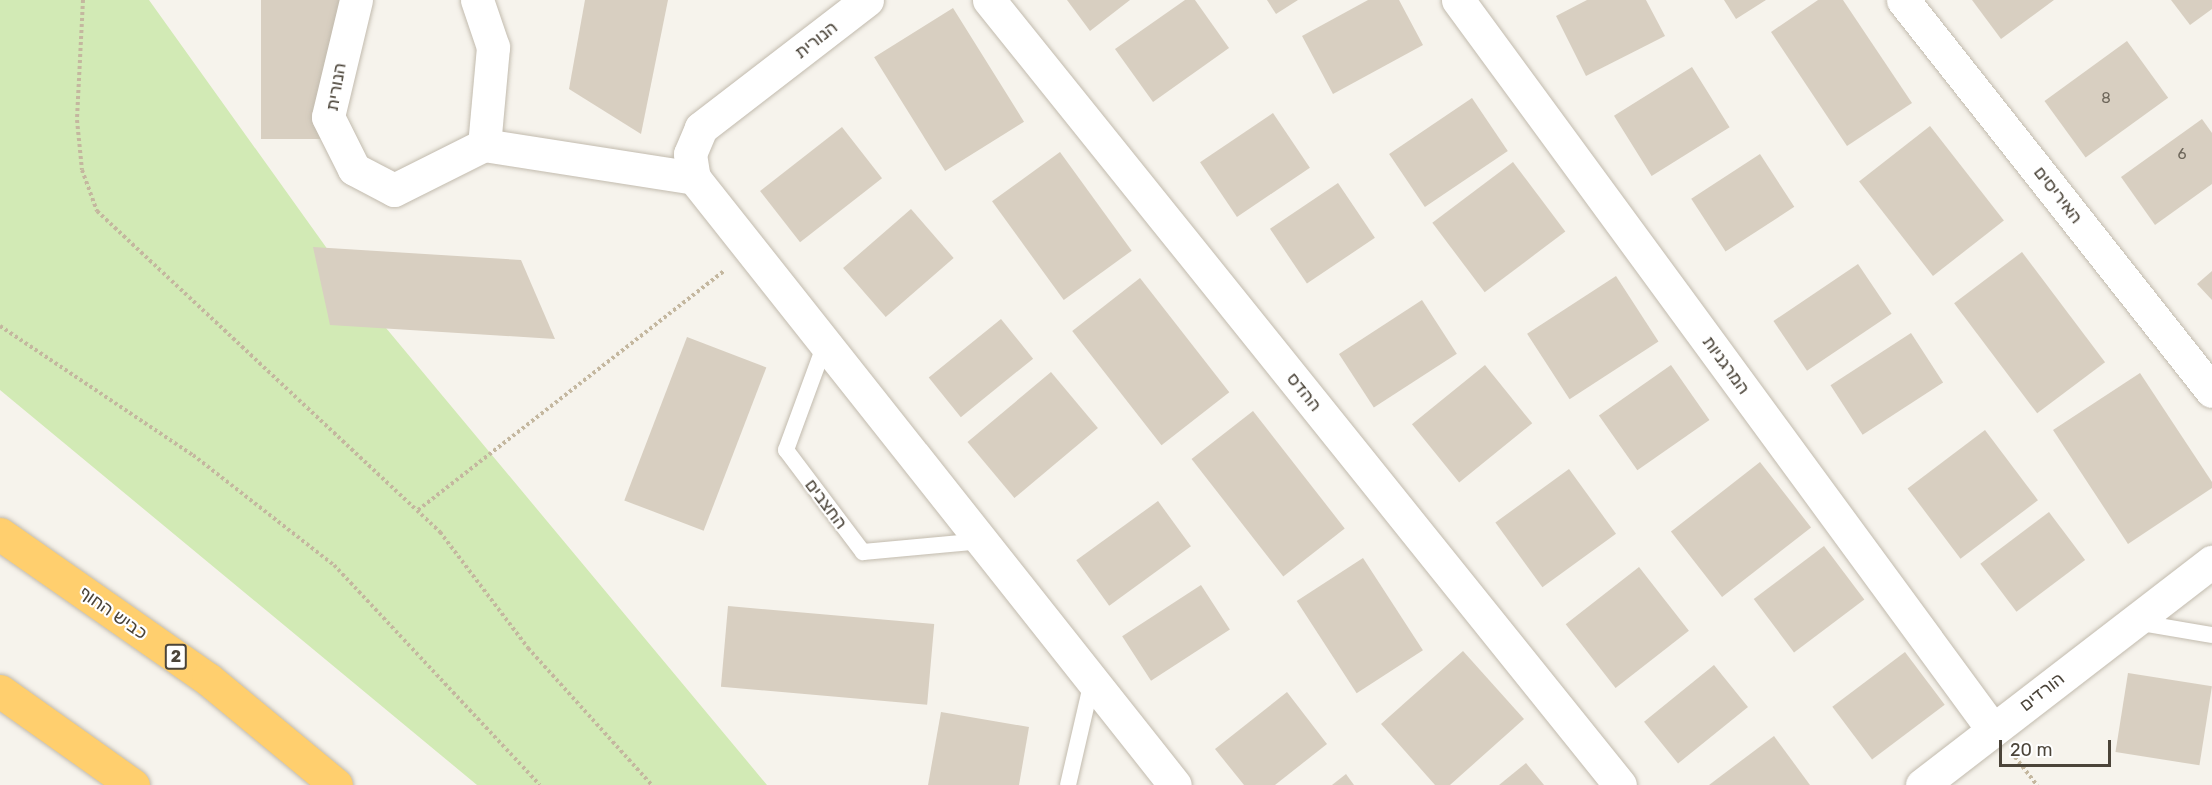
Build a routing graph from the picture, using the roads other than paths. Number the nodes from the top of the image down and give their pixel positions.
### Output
1 (356, 0) edge
2 (477, 0) edge
3 (867, 0) edge
4 (988, 0) edge
5 (1458, 0) edge
6 (1903, 0) edge
7 (484, 146) junction
8 (692, 166) junction
9 (825, 344) junction
10 (2212, 391) edge
11 (4, 537) edge
12 (982, 541) junction
13 (2212, 562) edge
14 (2134, 622) junction
15 (2212, 635) edge
16 (1092, 681) junction
17 (0, 691) edge
18 (1993, 730) junction
19 (133, 785) edge
20 (336, 785) edge
21 (1068, 785) edge
22 (1174, 785) edge
23 (1620, 785) edge
24 (1922, 785) edge

1 - 7 street, הנורית
2 - 7 street
3 - 8 street, הנורית
4 - 23 street, ההדס
5 - 18 street, המרגניות
6 - 10 street, האיריסים
7 - 8 street
8 - 9 street
9 - 12 street
9 - 12 lane, החצבים
11 - 20 highway, כביש החוף / 2
12 - 16 street
13 - 14 street, הורדים
14 - 15 lane
14 - 18 street, הורדים
16 - 21 lane
16 - 22 street
17 - 19 highway
18 - 24 street, הורדים

